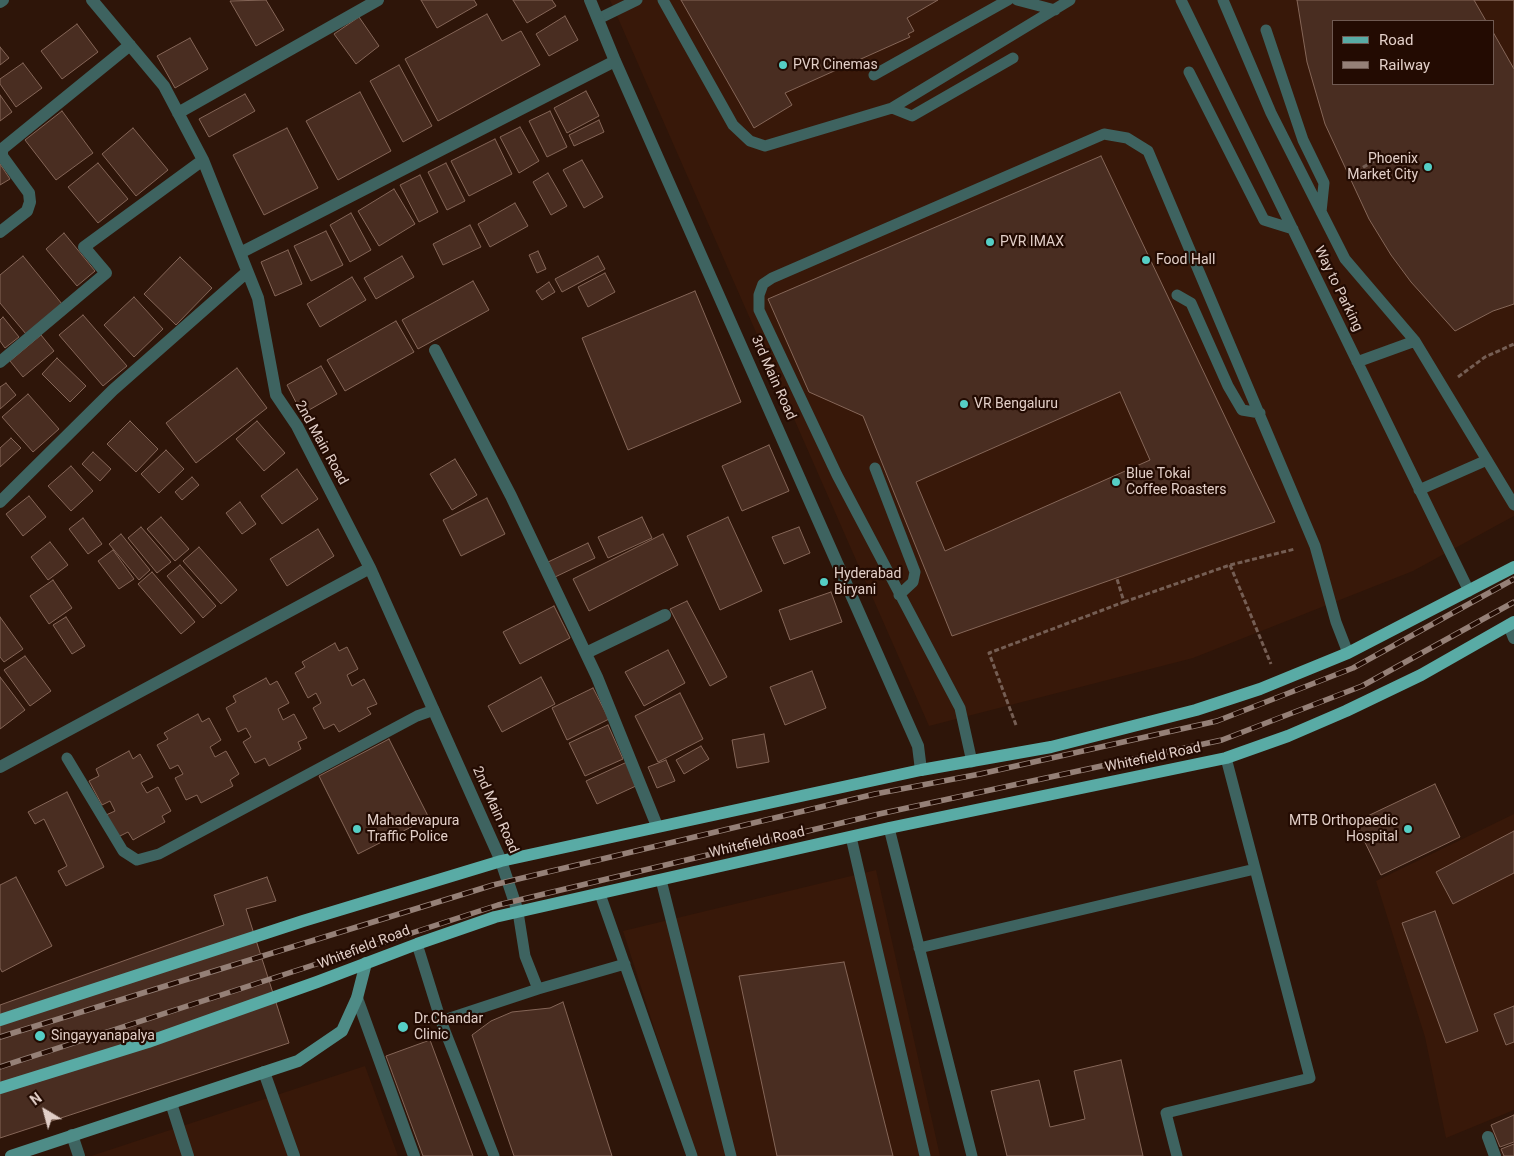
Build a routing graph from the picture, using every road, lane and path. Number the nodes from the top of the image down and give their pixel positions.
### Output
1 (3, 0) edge
2 (92, 0) edge
3 (378, 0) edge
4 (590, 0) edge
5 (637, 0) edge
6 (663, 0) edge
7 (1008, 0) edge
8 (1017, 0) edge
9 (1070, 0) edge
10 (1180, 0) edge
11 (1223, 0) edge
12 (0, 2) edge
13 (1056, 10) junction
14 (598, 19) junction
15 (1266, 30) dead end
16 (130, 45) junction
17 (1013, 58) dead end
18 (615, 61) junction
19 (1189, 72) dead end
20 (874, 75) dead end
21 (892, 108) junction
22 (178, 114) junction
23 (1379, 158) dead end
24 (203, 160) junction
25 (1350, 175) dead end
26 (1322, 212) junction
27 (1293, 229) junction
28 (0, 232) edge
29 (240, 253) junction
30 (247, 272) junction
31 (1177, 295) dead end
32 (1415, 341) junction
33 (1514, 344) edge
34 (435, 350) dead end
35 (0, 362) edge
36 (1358, 362) junction
37 (1444, 388) junction
38 (1260, 414) junction
39 (1487, 460) junction
40 (875, 468) dead end
41 (1419, 490) junction
42 (0, 502) edge
43 (1514, 505) edge
44 (1315, 546) junction
45 (1230, 565) junction
46 (1514, 566) edge
47 (370, 568) junction
48 (1117, 579) dead end
49 (1469, 591) junction
50 (899, 595) junction
51 (1124, 602) junction
52 (665, 615) dead end
53 (1511, 624) edge
54 (1514, 638) edge
55 (586, 653) junction
56 (1348, 653) junction
57 (1279, 682) junction
58 (434, 710) junction
59 (1016, 725) dead end
60 (67, 758) dead end
61 (1226, 758) junction
62 (972, 762) junction
63 (0, 767) edge
64 (921, 770) junction
65 (657, 826) junction
66 (888, 828) junction
67 (851, 837) junction
68 (501, 861) junction
69 (1255, 868) junction
70 (661, 880) junction
71 (600, 894) junction
72 (518, 912) junction
73 (417, 944) junction
74 (919, 948) junction
75 (366, 963) junction
76 (625, 964) junction
77 (538, 989) junction
78 (357, 998) junction
79 (0, 1020) edge
80 (441, 1021) junction
81 (264, 1072) junction
82 (0, 1088) edge
83 (171, 1103) junction
84 (72, 1136) junction
85 (1488, 1137) dead end
86 (11, 1156) edge
87 (79, 1156) edge
88 (188, 1156) edge
89 (294, 1156) edge
90 (414, 1156) edge
91 (494, 1156) edge
92 (692, 1156) edge
93 (731, 1156) edge
94 (925, 1156) edge
95 (972, 1156) edge
96 (1177, 1156) edge
97 (1495, 1156) edge

1 - 12 street
2 - 16 street, 2nd Main Road
3 - 22 street
4 - 14 street, 3rd Main Road
5 - 14 lane
6 - 21 lane
7 - 20 lane
8 - 13 lane
9 - 13 lane
10 - 27 lane, Way to Parking
11 - 26 lane
13 - 21 lane
14 - 18 street, 3rd Main Road
15 - 26 lane
16 - 22 street, 2nd Main Road
16 - 28 street
17 - 21 lane
18 - 29 street
18 - 64 street, 3rd Main Road
19 - 27 lane
22 - 24 street, 2nd Main Road
23 - 25 path
24 - 29 street, 2nd Main Road
24 - 35 street
26 - 32 lane
27 - 36 lane, Way to Parking
29 - 30 street, 2nd Main Road
30 - 42 street
30 - 47 street, 2nd Main Road
31 - 38 lane
32 - 36 lane
32 - 37 lane
33 - 37 path
34 - 55 street
36 - 41 lane, Way to Parking
37 - 39 lane
38 - 44 lane
38 - 50 lane
39 - 41 lane
39 - 43 lane
40 - 50 lane
41 - 49 lane, Way to Parking
44 - 45 path
44 - 56 lane
45 - 51 path
45 - 57 path
46 - 49 main road
47 - 58 street, 2nd Main Road
47 - 63 street
48 - 51 path
49 - 56 main road
50 - 62 lane
51 - 59 path
52 - 55 street
53 - 54 street
53 - 61 main road, Whitefield Road
55 - 65 street
56 - 57 main road
57 - 62 main road
58 - 60 lane
58 - 68 street, 2nd Main Road
61 - 66 main road, Whitefield Road
61 - 69 lane
62 - 64 main road
64 - 65 main road
65 - 68 main road
66 - 67 main road, Whitefield Road
66 - 74 lane
67 - 70 main road, Whitefield Road
67 - 94 lane
68 - 72 street, 2nd Main Road
68 - 79 main road
69 - 74 lane
69 - 96 lane
70 - 71 main road, Whitefield Road
70 - 93 lane
71 - 72 main road, Whitefield Road
71 - 76 lane
72 - 73 main road, Whitefield Road
72 - 77 lane
73 - 75 main road, Whitefield Road
73 - 80 lane
74 - 95 lane
75 - 78 street
75 - 82 main road, Whitefield Road
76 - 77 lane
76 - 92 lane
77 - 80 lane
78 - 81 street
78 - 90 street
80 - 91 lane
81 - 83 street
81 - 89 street
83 - 84 street
83 - 88 street
84 - 86 street
84 - 87 street
85 - 97 street

